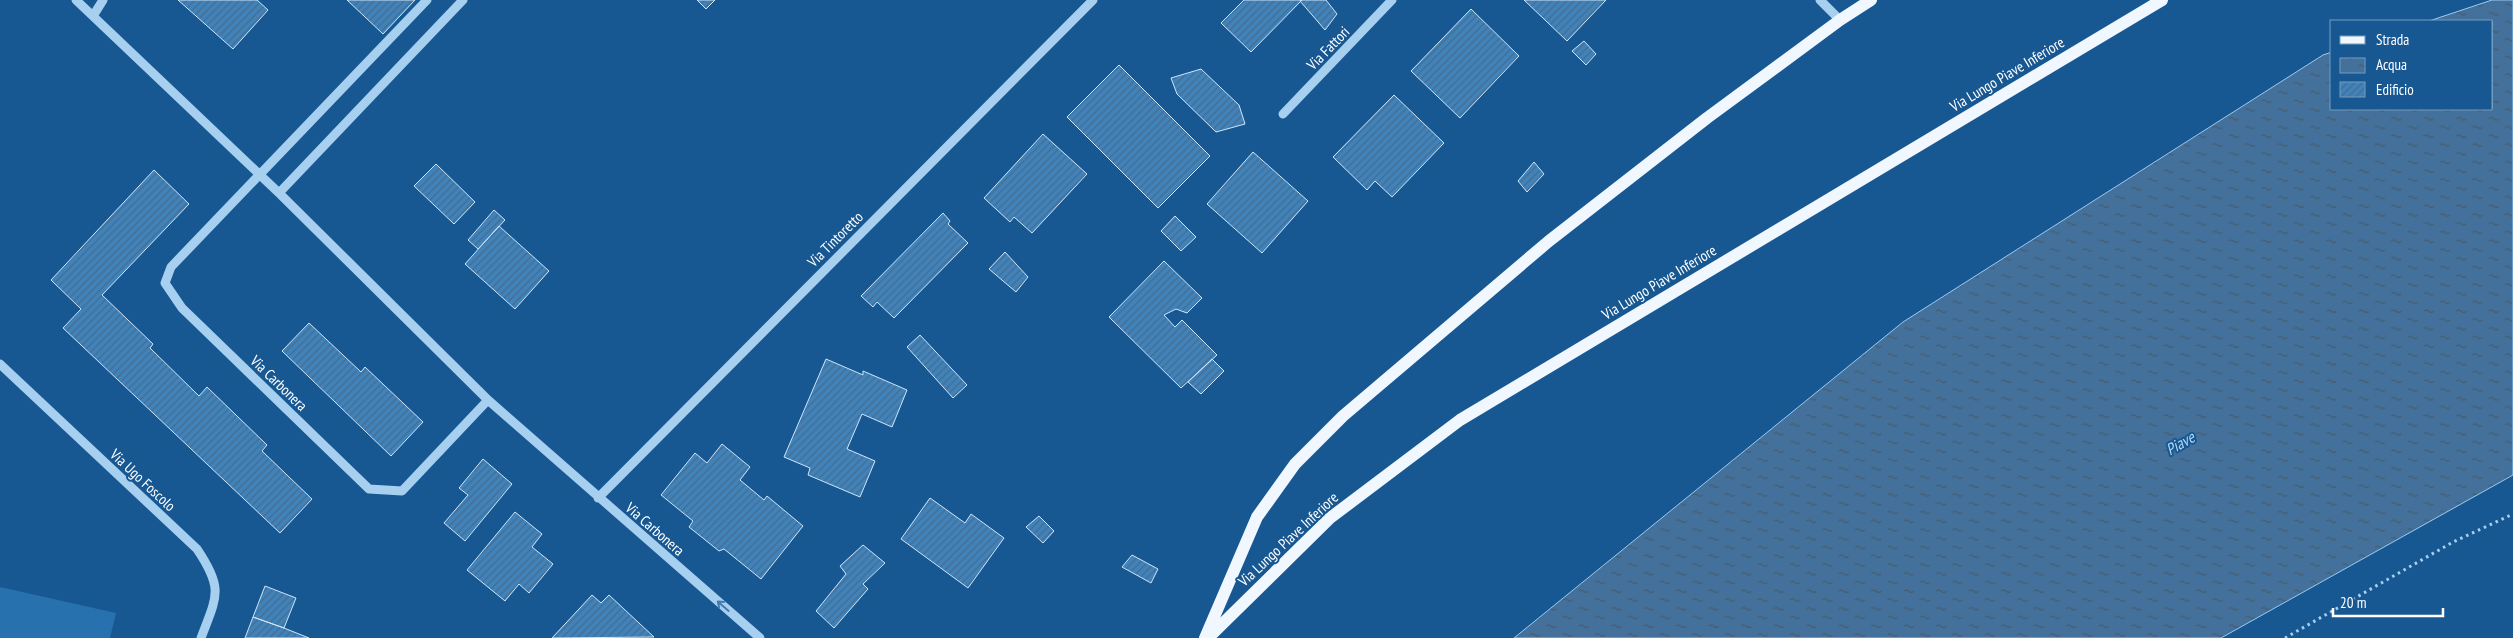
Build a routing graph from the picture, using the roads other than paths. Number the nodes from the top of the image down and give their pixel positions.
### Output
1 (76, 0) edge
2 (103, 0) edge
3 (427, 0) edge
4 (463, 0) edge
5 (1093, 0) edge
6 (1392, 0) edge
7 (1820, 0) edge
8 (1871, 0) edge
9 (2162, 0) edge
10 (93, 16) junction
11 (1840, 20) junction
12 (1283, 114) dead end
13 (259, 176) junction
14 (279, 193) junction
15 (0, 364) edge
16 (488, 400) junction
17 (598, 498) junction
18 (201, 638) edge
19 (760, 638) edge
20 (1206, 638) edge

1 - 10 street, Via Carbonera
2 - 10 street
3 - 13 street, Via Carbonera
4 - 14 street
5 - 17 street, Via Tintoretto
6 - 12 street, Via Fattori
7 - 11 street
8 - 11 main road
9 - 20 main road, Via Lungo Piave Inferiore
10 - 13 street, Via Carbonera
11 - 20 main road
13 - 14 street, Via Carbonera
13 - 16 street, Via Carbonera
14 - 16 street, Via Carbonera
15 - 18 street, Via Ugo Foscolo
16 - 17 street, Via Carbonera
19 -> 17 street, Via Carbonera

